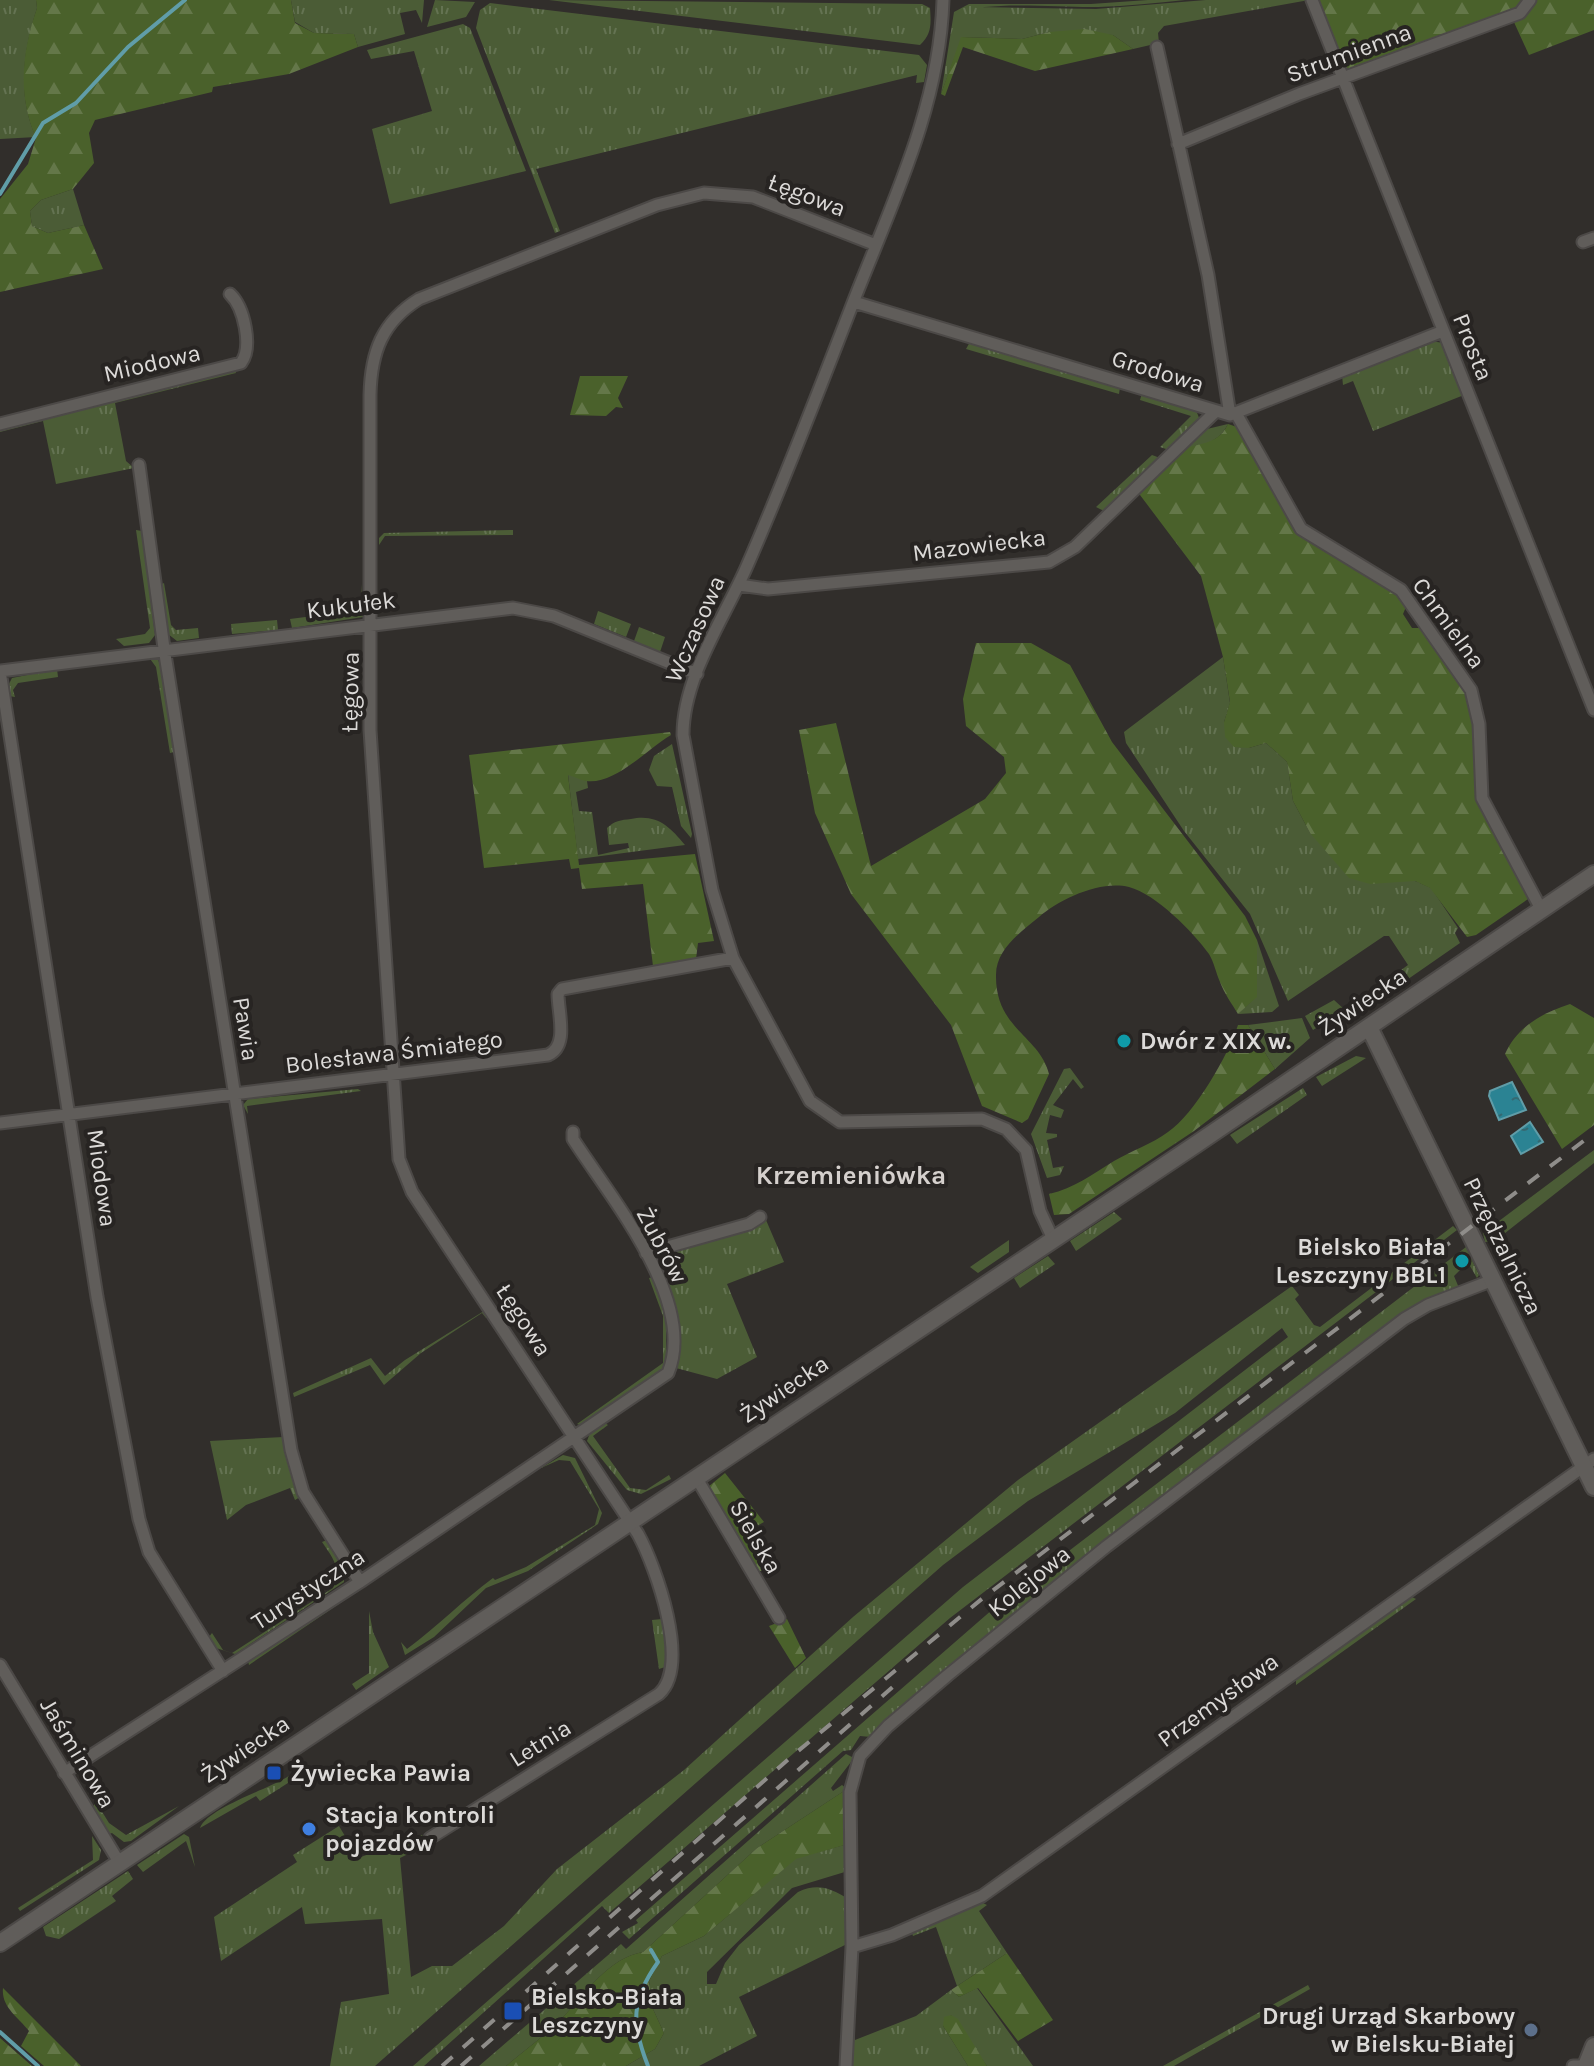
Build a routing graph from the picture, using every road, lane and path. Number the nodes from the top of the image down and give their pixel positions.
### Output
1 (943, 0) edge
2 (1312, 0) edge
3 (1530, 0) edge
4 (1157, 47) dead end
5 (1344, 80) junction
6 (1178, 144) junction
7 (876, 245) junction
8 (230, 294) dead end
9 (854, 302) junction
10 (1443, 331) junction
11 (1215, 412) junction
12 (1234, 415) junction
13 (0, 424) edge
14 (139, 465) dead end
15 (739, 585) junction
16 (372, 625) junction
17 (164, 648) junction
18 (0, 671) edge
19 (697, 674) junction
20 (1594, 710) edge
21 (1594, 874) edge
22 (1541, 909) junction
23 (733, 958) junction
24 (1369, 1027) junction
25 (392, 1076) junction
26 (234, 1094) junction
27 (70, 1114) junction
28 (0, 1123) edge
29 (573, 1132) dead end
30 (760, 1217) dead end
31 (1053, 1239) junction
32 (646, 1253) junction
33 (1493, 1280) junction
34 (575, 1439) junction
35 (1589, 1462) edge
36 (696, 1477) junction
37 (1594, 1487) edge
38 (629, 1522) junction
39 (360, 1582) junction
40 (779, 1618) dead end
41 (0, 1665) edge
42 (223, 1671) junction
43 (670, 1681) joint
44 (64, 1773) junction
45 (430, 1838) dead end
46 (119, 1862) junction
47 (0, 1943) edge
48 (852, 1947) junction
49 (1594, 2046) edge
50 (846, 2066) edge
51 (1573, 2066) edge
52 (1586, 2066) edge

1 - 7 street, Wczasowa
2 - 5 street, Prosta
3 - 5 street, Strumienna
4 - 6 street, Chmielna
5 - 6 street, Strumienna
5 - 10 street, Prosta
6 - 12 street, Chmielna
7 - 9 street, Wczasowa
7 - 16 street, Łęgowa
8 - 13 street, Miodowa
9 - 11 street, Grodowa
9 - 15 street, Wczasowa
10 - 12 street
10 - 20 street, Prosta
11 - 12 street, Grodowa
11 - 15 street, Mazowiecka
12 - 22 street, Chmielna
14 - 17 street, Pawia
15 - 19 street, Wczasowa
16 - 17 street, Kukułek
16 - 19 street, Kukułek
16 - 25 street, Łęgowa
17 - 18 street, Kukułek
17 - 26 street, Pawia
18 - 27 street, Miodowa
19 - 23 street, Wczasowa
21 - 22 main road, Żywiecka
22 - 24 main road, Żywiecka
23 - 25 street, Bolesława Śmiałego
23 - 31 street, Wczasowa
24 - 31 main road, Żywiecka
24 - 33 main road, Przędzalnicza
25 - 26 street, Bolesława Śmiałego
25 - 34 street, Łęgowa
26 - 27 street, Bolesława Śmiałego
26 - 39 street, Pawia
27 - 28 street, Bolesława Śmiałego
27 - 42 street, Miodowa
29 - 32 street, Żubrów
30 - 32 street
31 - 36 main road, Żywiecka
32 - 34 street, Żubrów
33 - 35 main road, Przędzalnicza
33 - 48 street, Kolejowa
34 - 38 street, Łęgowa
34 - 39 street, Turystyczna
35 - 37 main road, Przędzalnicza
35 - 48 street, Przemysłowa
36 - 38 main road, Żywiecka
36 - 40 street, Sielska
38 - 43 street, Łęgowa
38 - 46 main road, Żywiecka
39 - 42 street, Turystyczna
41 - 44 street, Jaśminowa
42 - 44 street, Turystyczna
43 - 45 street, Letnia
44 - 46 street, Jaśminowa
46 - 47 main road, Żywiecka
48 - 50 street, Kolejowa
49 - 52 main road
51 - 52 street

